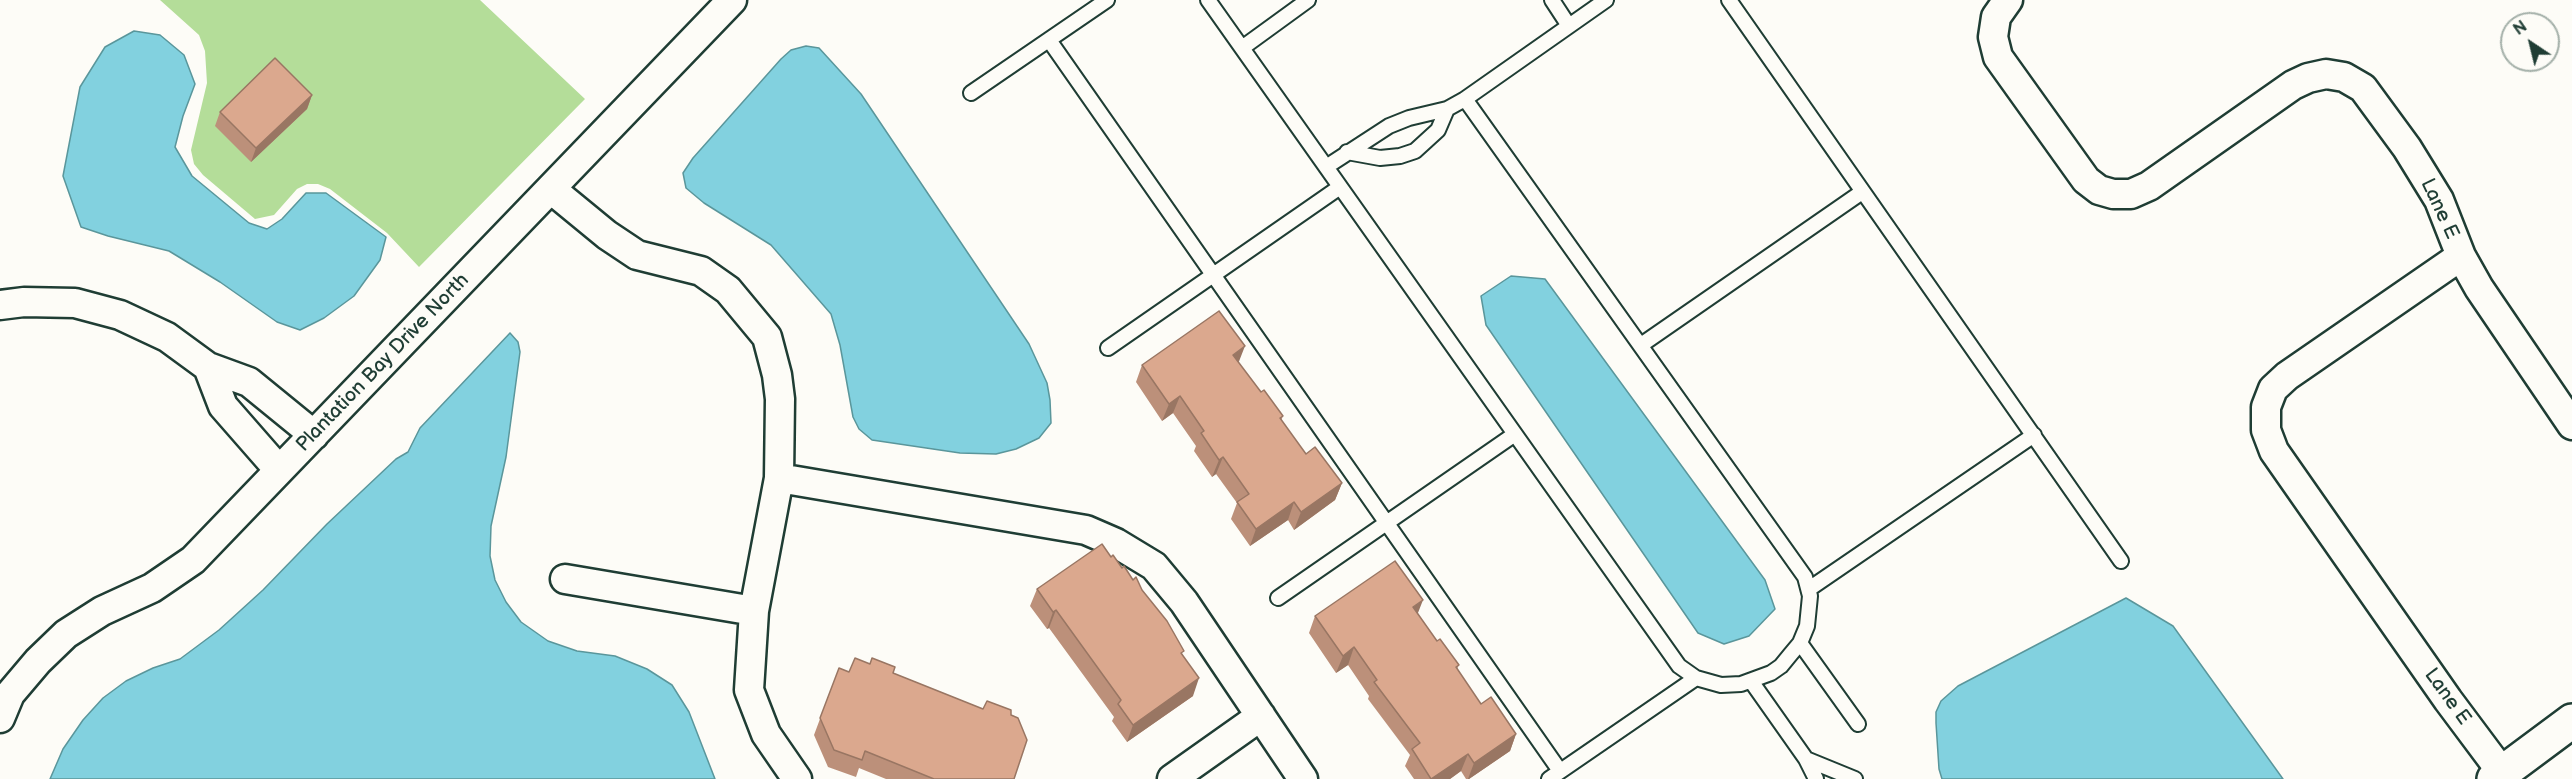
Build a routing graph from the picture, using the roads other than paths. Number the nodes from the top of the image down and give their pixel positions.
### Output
1 (732, 0) edge
2 (1107, 0) edge
3 (1208, 0) edge
4 (1308, 0) edge
5 (1552, 0) edge
6 (1606, 0) edge
7 (1729, 0) edge
8 (2008, 0) edge
9 (1569, 26) junction
10 (1049, 40) junction
11 (1242, 48) junction
12 (971, 93) dead end
13 (1465, 99) junction
14 (1447, 109) junction
15 (1347, 152) junction
16 (1326, 167) junction
17 (1340, 187) junction
18 (551, 189) junction
19 (1862, 192) junction
20 (2461, 256) junction
21 (1214, 274) junction
22 (0, 305) edge
23 (1641, 345) junction
24 (1108, 348) dead end
25 (207, 367) junction
26 (2572, 425) edge
27 (1515, 434) junction
28 (314, 435) junction
29 (2034, 435) junction
30 (279, 470) junction
31 (779, 478) junction
32 (1387, 522) junction
33 (2121, 561) dead end
34 (565, 579) dead end
35 (1809, 589) junction
36 (1278, 598) dead end
37 (754, 611) junction
38 (1800, 643) junction
39 (1696, 678) junction
40 (1751, 681) junction
41 (3, 701) edge
42 (1261, 716) junction
43 (2572, 721) edge
44 (1858, 724) dead end
45 (1806, 759) junction
46 (1555, 775) edge
47 (1844, 776) edge
48 (2501, 777) edge
49 (797, 779) edge
50 (1172, 779) edge
51 (1303, 779) edge
52 (1816, 779) edge
53 (1855, 779) edge

1 - 18 street, Plantation Bay Drive North
2 - 10 lane
3 - 11 lane
4 - 11 lane
5 - 9 lane
6 - 9 lane
7 - 19 lane
8 - 20 street, Lane E
9 - 13 lane
10 - 12 lane
10 - 21 lane
11 - 16 lane
13 - 14 lane
13 - 23 lane
14 - 15 lane
14 - 15 lane
15 - 16 lane
16 - 17 lane
17 - 21 lane
17 - 27 lane
18 - 28 street, Plantation Bay Drive North
18 - 31 street
19 - 23 lane
19 - 29 lane
20 - 26 street
20 - 48 street, Lane E
21 - 24 lane
21 - 32 lane
22 - 25 street
23 - 35 lane
25 - 28 street
25 - 30 street
27 - 32 lane
27 - 39 lane
28 - 30 street, Plantation Bay Drive North
29 - 33 lane
29 - 35 lane
30 - 41 street, Plantation Bay Drive North
31 - 37 street
31 - 42 street
32 - 36 lane
32 - 46 lane
34 - 37 street
35 - 38 lane
37 - 49 street
38 - 40 lane
38 - 44 lane
39 - 40 lane
39 - 46 lane
40 - 45 lane
42 - 50 street
42 - 51 street
43 - 48 main road
45 - 47 lane
45 - 52 lane
47 - 53 lane

